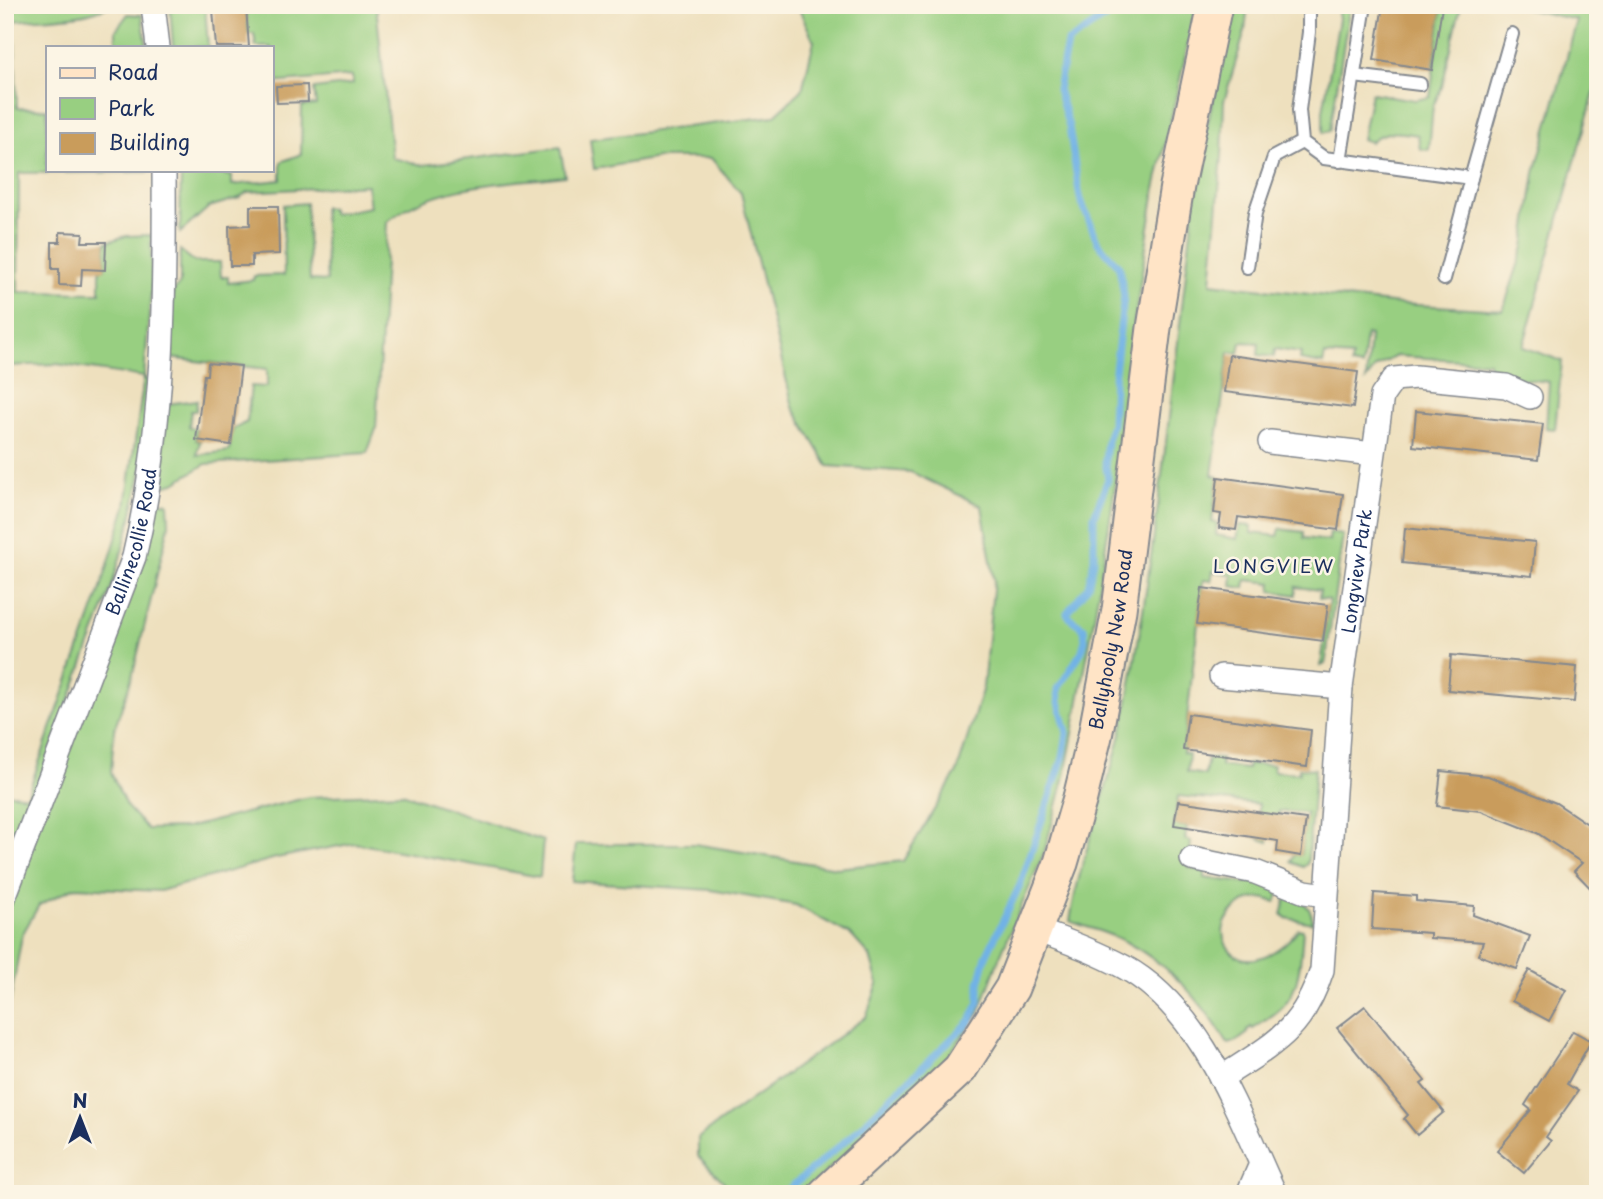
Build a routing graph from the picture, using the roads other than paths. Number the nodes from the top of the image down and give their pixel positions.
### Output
1 (153, 5) edge
2 (1215, 5) edge
3 (1309, 5) edge
4 (1365, 5) edge
5 (1512, 34) dead end
6 (158, 46) edge
7 (1354, 76) junction
8 (1420, 84) dead end
9 (1302, 142) junction
10 (1340, 161) junction
11 (164, 172) edge
12 (1471, 178) junction
13 (1247, 267) dead end
14 (1444, 279) dead end
15 (1530, 397) dead end
16 (1270, 442) dead end
17 (1373, 454) junction
18 (1221, 676) dead end
19 (1341, 687) junction
20 (1192, 859) dead end
21 (5, 895) edge
22 (1326, 895) junction
23 (1035, 930) junction
24 (1222, 1078) junction
25 (1261, 1164) junction
26 (825, 1194) edge
27 (1248, 1194) edge
28 (1275, 1194) edge

1 - 6 street
2 - 23 main road, Ballyhooly New Road
3 - 9 lane
4 - 7 lane
5 - 12 lane
7 - 8 lane
7 - 10 lane
9 - 10 lane
9 - 13 lane
10 - 12 lane
11 - 21 street, Ballinecollie Road
12 - 14 lane
15 - 17 street, Longview Park
16 - 17 street
17 - 19 street, Longview Park
18 - 19 street
19 - 22 street, Longview Park
20 - 22 street
22 - 24 street, Longview Park
23 - 24 street
23 - 26 main road, Ballyhooly New Road
24 - 25 street
25 - 27 street
25 - 28 street

